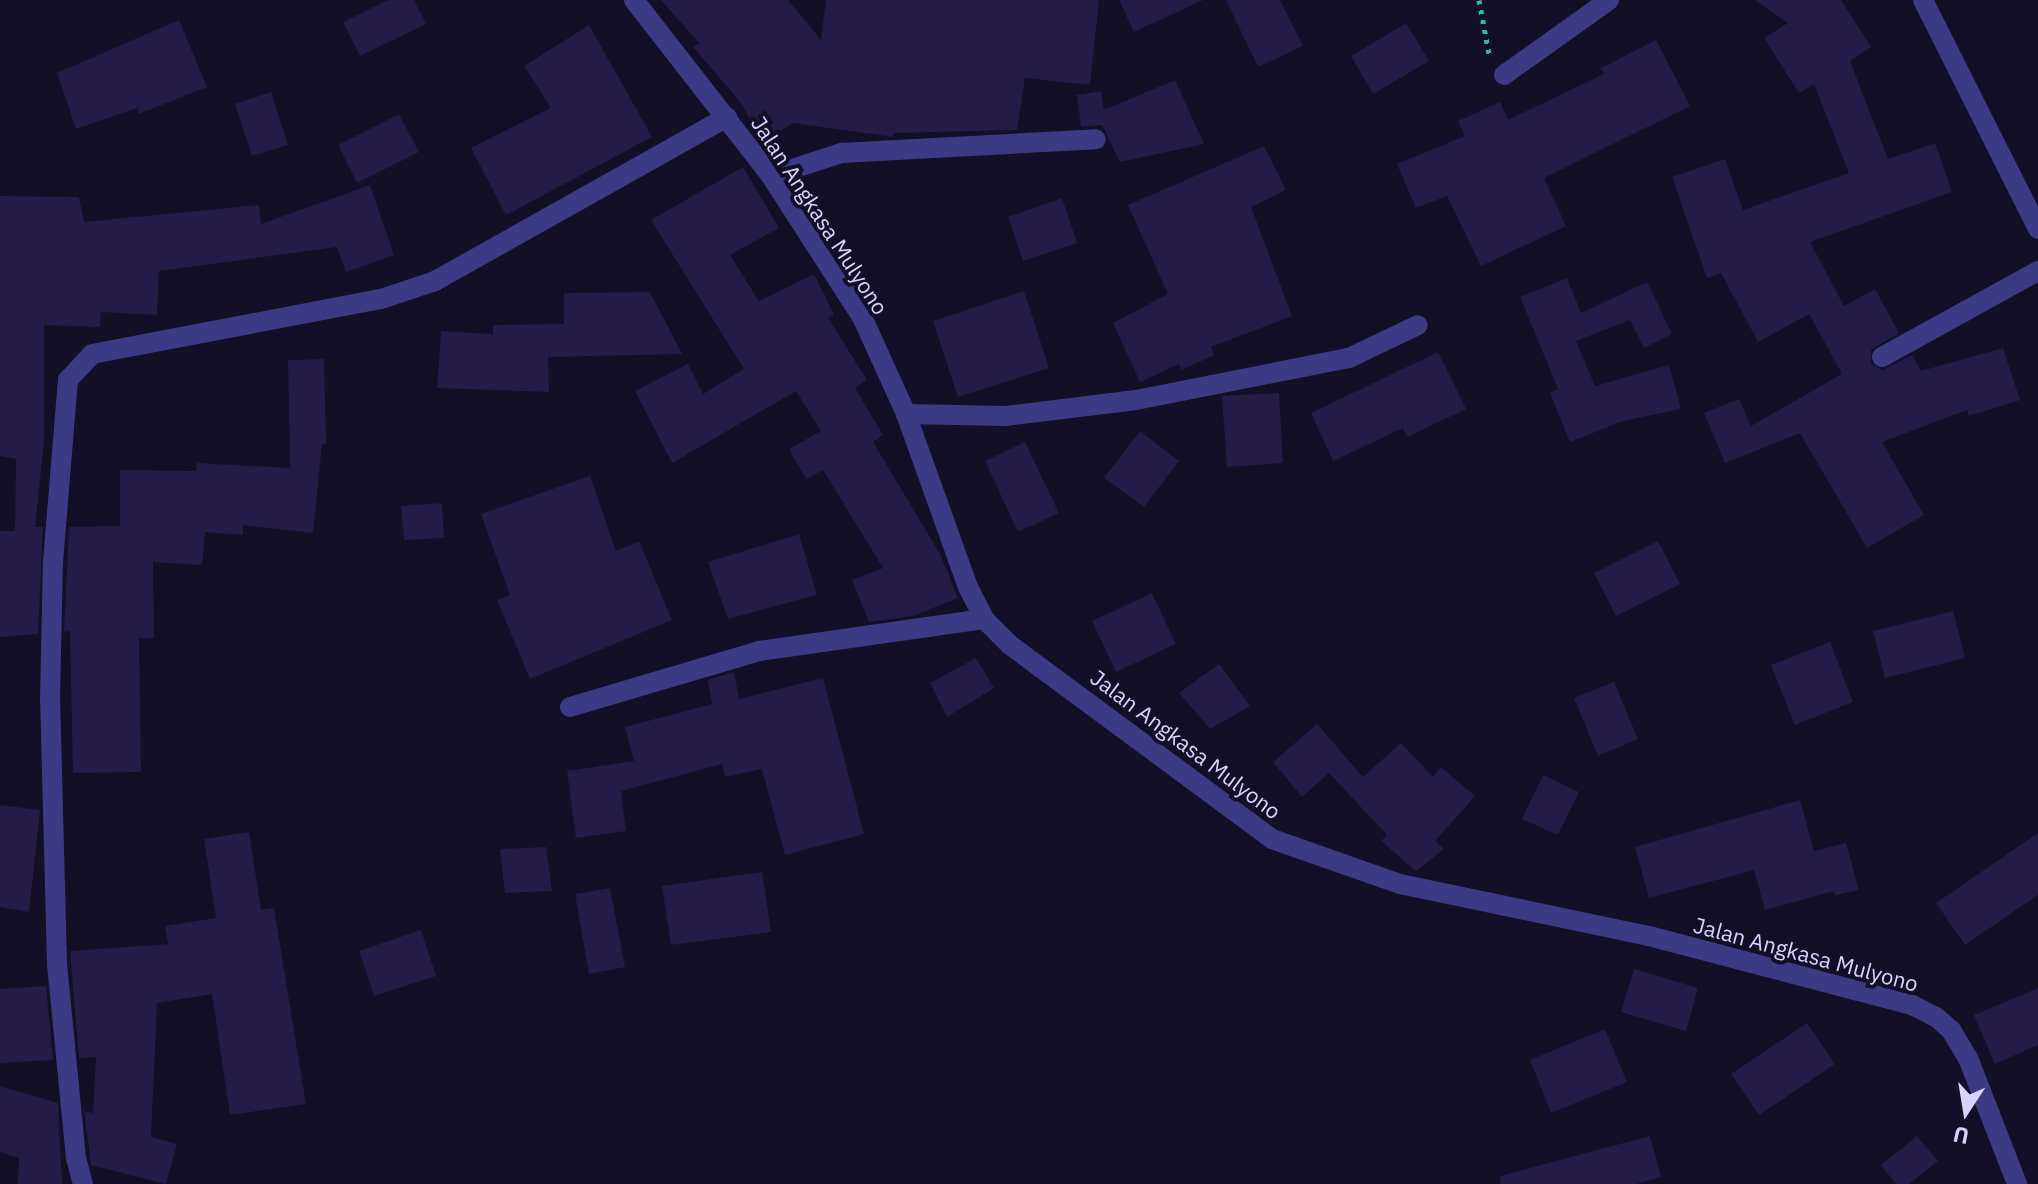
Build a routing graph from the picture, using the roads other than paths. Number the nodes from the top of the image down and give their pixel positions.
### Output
1 (634, 0) edge
2 (1609, 0) edge
3 (1923, 0) edge
4 (1504, 75) road end
5 (727, 117) junction
6 (1096, 139) dead end
7 (771, 176) junction
8 (2038, 229) edge
9 (2038, 271) edge
10 (1418, 325) dead end
11 (1882, 357) dead end
12 (906, 414) junction
13 (984, 619) junction
14 (570, 707) dead end
15 (83, 1184) edge
16 (2017, 1184) edge

1 - 5 street, Jalan Angkasa Mulyono
2 - 4 street
3 - 8 street
5 - 7 street, Jalan Angkasa Mulyono
5 - 15 street
6 - 7 street
7 - 12 street, Jalan Angkasa Mulyono
9 - 11 street
10 - 12 street
12 - 13 street, Jalan Angkasa Mulyono
13 - 14 street
13 - 16 street, Jalan Angkasa Mulyono

